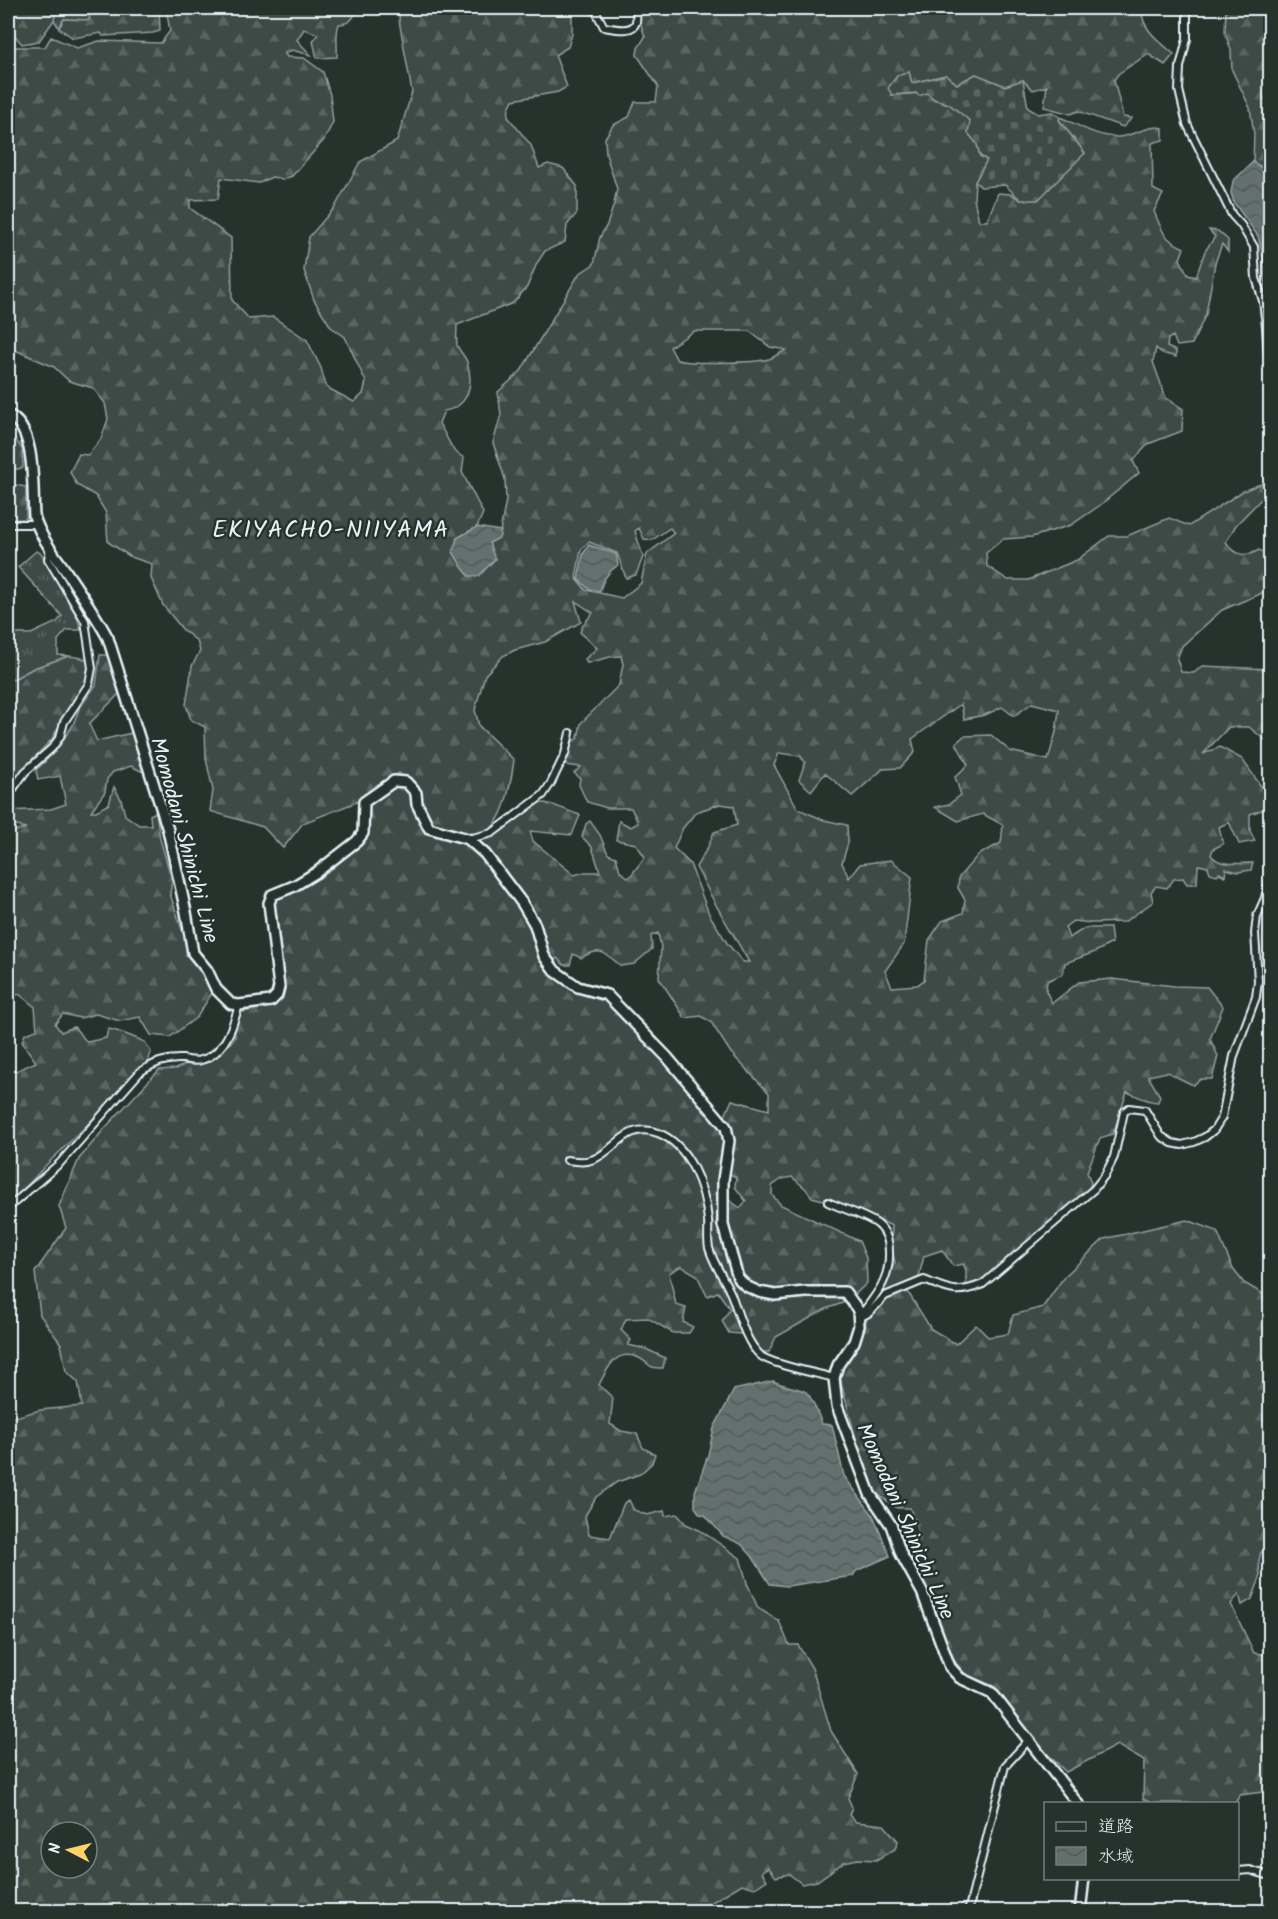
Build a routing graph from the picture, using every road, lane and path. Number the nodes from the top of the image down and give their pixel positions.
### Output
1 (594, 8) edge
2 (638, 8) edge
3 (1187, 8) edge
4 (1269, 350) edge
5 (1270, 386) edge
6 (8, 415) edge
7 (8, 524) edge
8 (36, 524) junction
9 (50, 549) junction
10 (570, 733) dead end
11 (8, 796) edge
12 (468, 839) junction
13 (1270, 877) edge
14 (239, 1005) junction
15 (567, 1160) dead end
16 (828, 1203) dead end
17 (8, 1208) edge
18 (859, 1318) junction
19 (834, 1378) junction
20 (1028, 1741) junction
21 (1077, 1802) edge
22 (1239, 1871) edge
23 (1270, 1876) edge
24 (1083, 1880) edge
25 (968, 1911) edge
26 (1080, 1911) edge

1 - 2 street
3 - 4 street
4 - 5 street
6 - 8 main road, Momodani Shinichi Line
7 - 8 street
8 - 9 main road, Momodani Shinichi Line
9 - 11 street
9 - 14 main road, Momodani Shinichi Line
10 - 12 street
12 - 14 main road
12 - 18 main road
13 - 18 street
14 - 17 street
15 - 19 street
16 - 18 street
18 - 19 main road
19 - 20 main road, Momodani Shinichi Line
20 - 21 main road, Momodani Shinichi Line
20 - 25 street
22 - 23 street
24 - 26 main road

